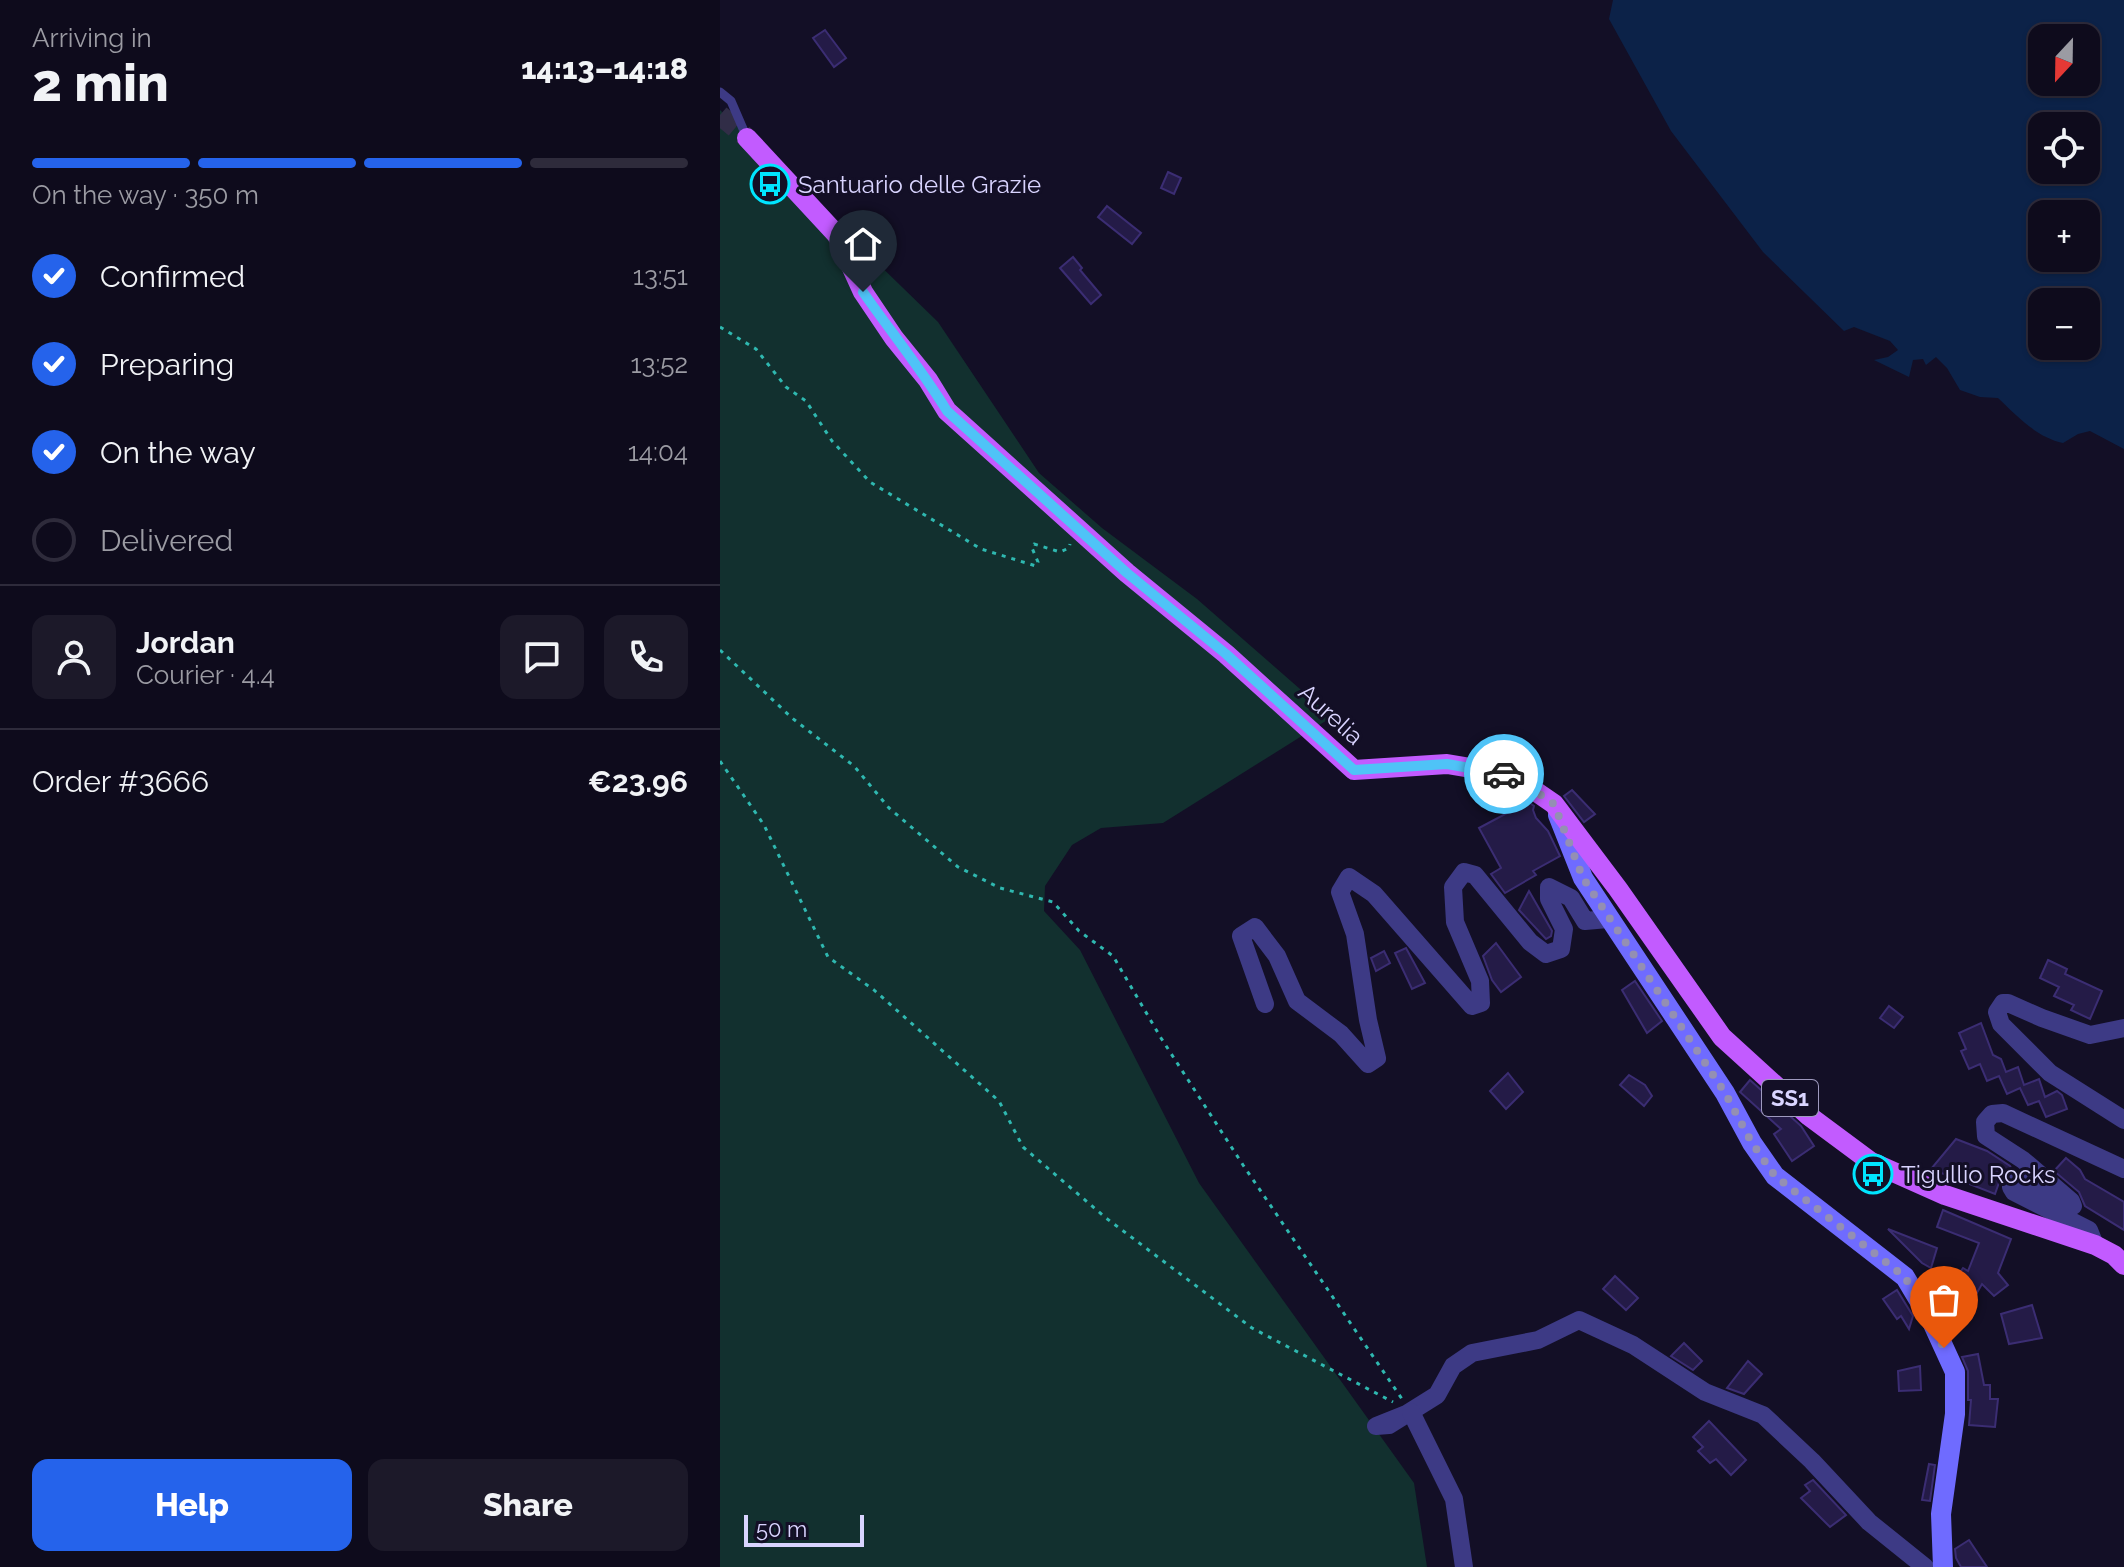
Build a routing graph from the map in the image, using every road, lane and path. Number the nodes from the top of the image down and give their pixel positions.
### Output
1 (720, 92) edge
2 (747, 138) joint
3 (720, 327) edge
4 (1066, 518) junction
5 (720, 650) edge
6 (720, 761) edge
7 (1554, 804) junction
8 (1608, 919) junction
9 (1265, 1004) dead end
10 (2124, 1028) edge
11 (2124, 1120) edge
12 (2124, 1169) edge
13 (2095, 1245) junction
14 (2124, 1265) edge
15 (1411, 1412) junction
16 (1464, 1567) edge
17 (1925, 1567) edge
18 (1943, 1567) edge

1 - 2 lane
2 - 4 main road, Aurelia / SS1
3 - 4 path
4 - 7 main road, Aurelia / SS1
5 - 15 path
6 - 15 path
7 - 8 street
7 - 13 main road, Aurelia / SS1
8 - 9 street
8 - 18 street
10 - 11 street
12 - 13 street
13 - 14 main road, Aurelia / SS1
15 - 16 street
15 - 17 street

